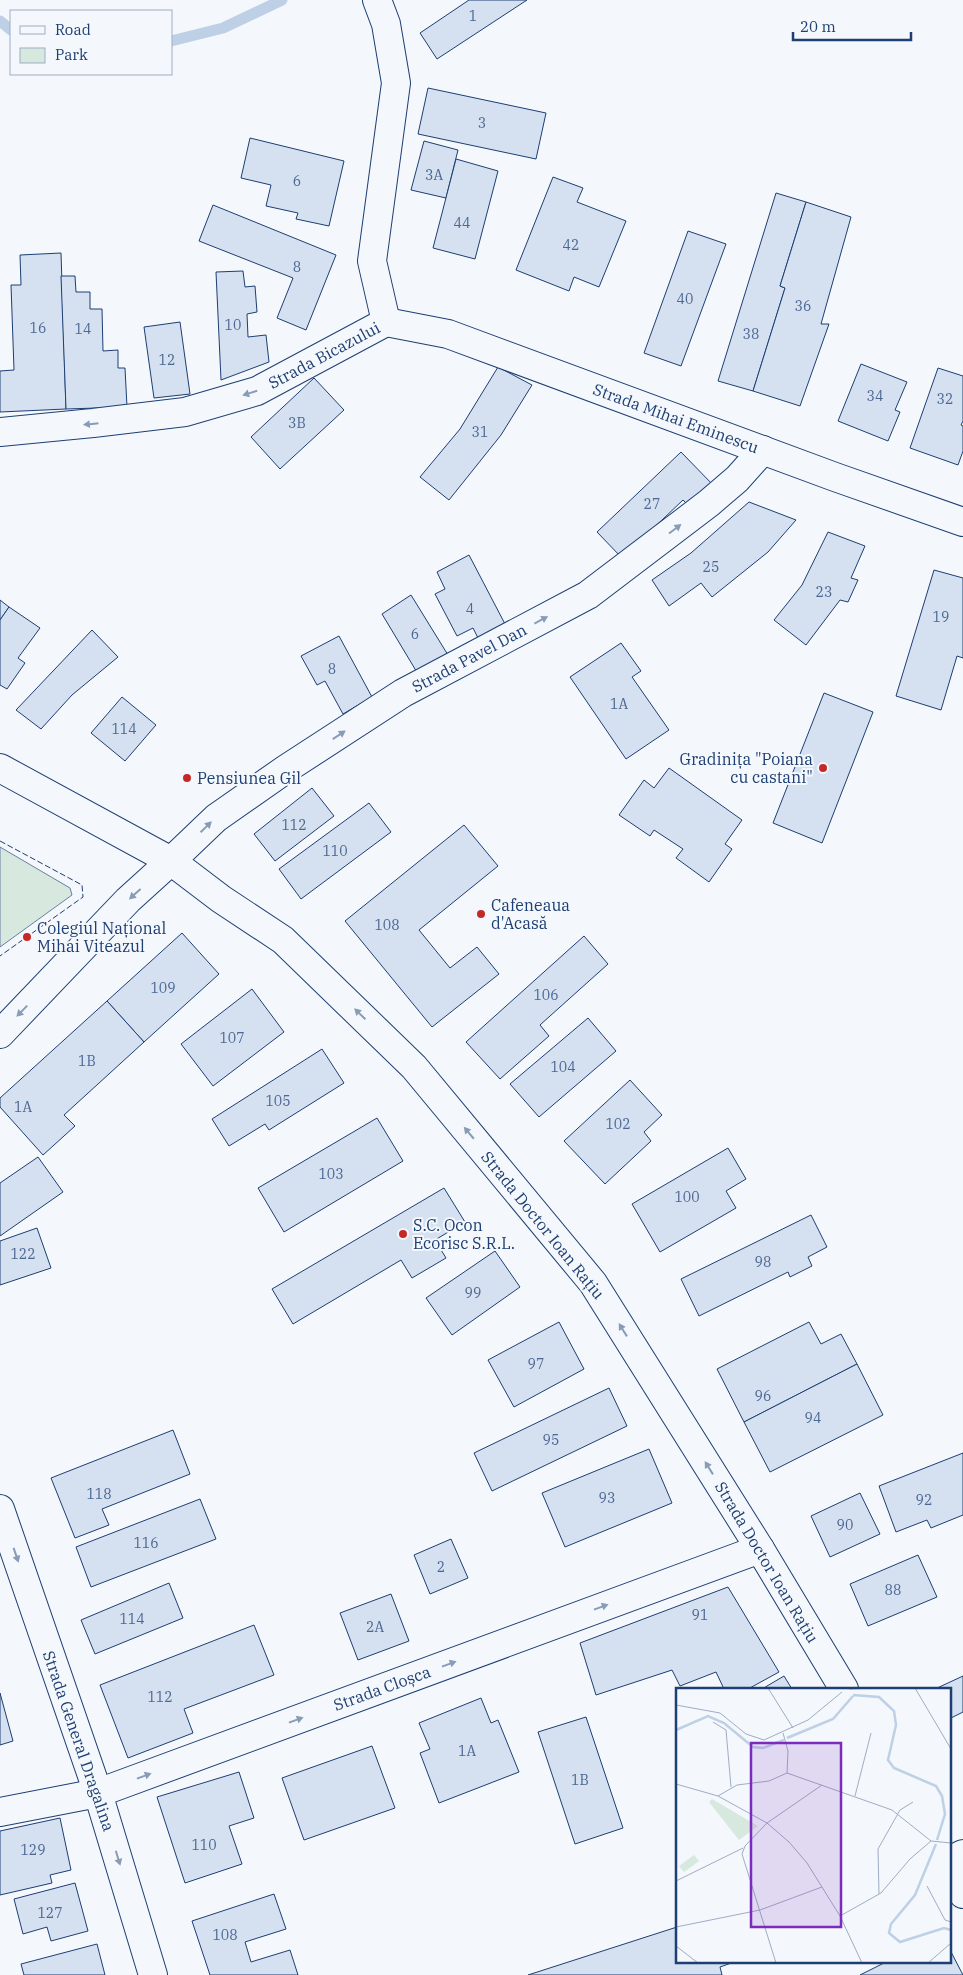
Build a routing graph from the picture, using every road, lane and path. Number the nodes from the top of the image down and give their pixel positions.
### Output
1 (382, 12) edge
2 (386, 322) junction
3 (0, 432) edge
4 (763, 450) junction
5 (963, 522) edge
6 (0, 768) edge
7 (171, 861) junction
8 (0, 1034) edge
9 (0, 1509) edge
10 (760, 1549) junction
11 (843, 1688) edge
12 (98, 1793) junction
13 (0, 1812) edge
14 (963, 1854) edge
15 (950, 1862) edge
16 (950, 1865) edge
17 (963, 1894) edge
18 (153, 1975) edge

1 - 2 street, Strada Bicazului
2 -> 3 street, Strada Bicazului
2 - 4 street, Strada Mihai Eminescu
4 - 5 street, Strada Mihai Eminescu
7 -> 4 street, Strada Pavel Dan
6 - 7 street, Strada Doctor Ioan Rațiu
7 -> 8 street, Strada Pavel Dan
10 -> 7 street, Strada Doctor Ioan Rațiu
9 -> 12 street, Strada General Dragalina
10 - 11 street, Strada Doctor Ioan Rațiu
12 -> 10 street, Strada Cloșca
12 - 13 street, Strada Cloșca
12 -> 18 street, Strada General Dragalina
14 - 15 street
16 - 17 street

